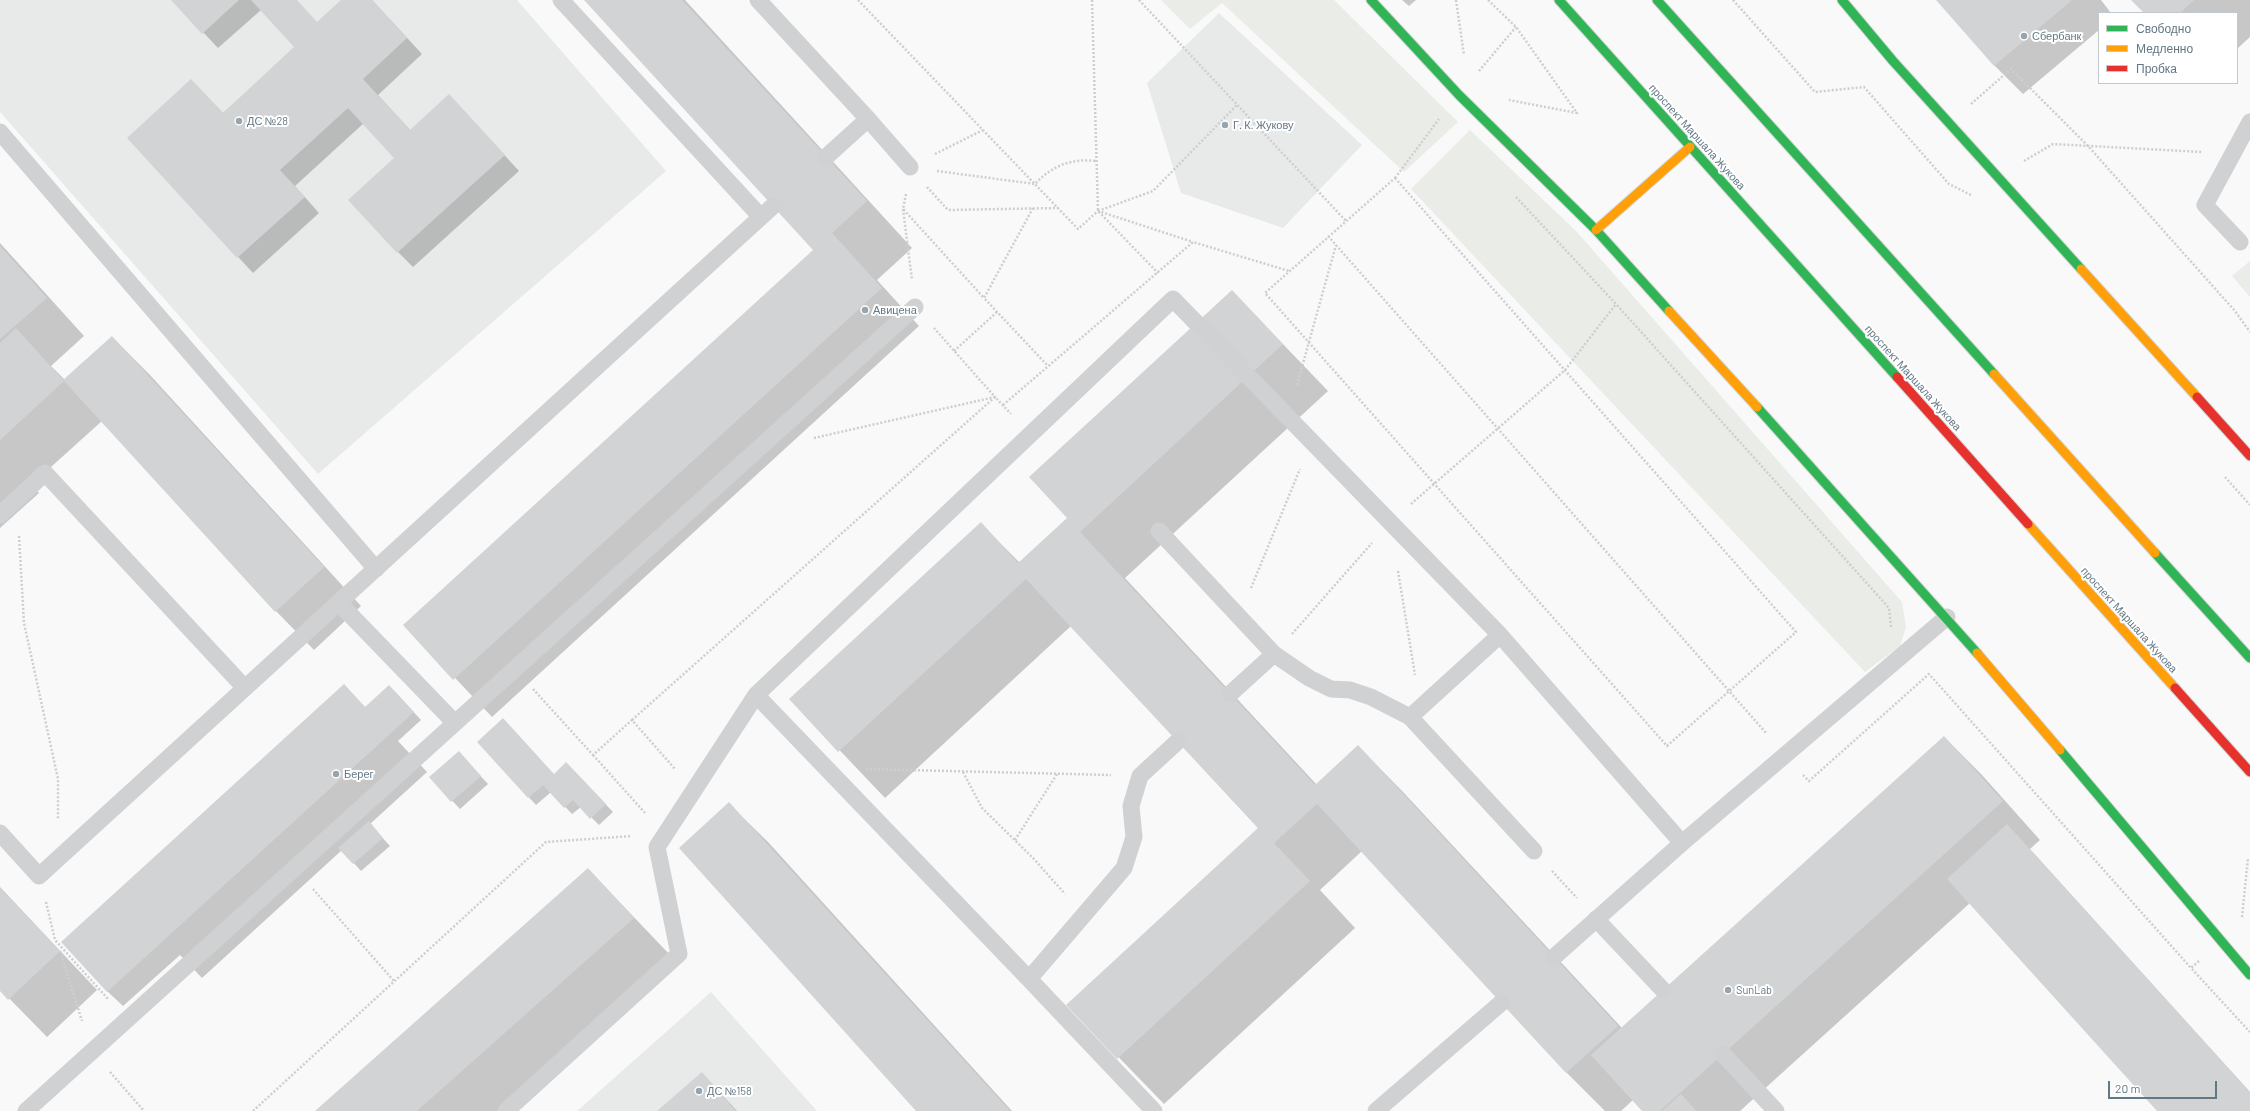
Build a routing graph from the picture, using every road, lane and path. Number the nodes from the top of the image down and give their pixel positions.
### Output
1 (561, 0) edge
2 (758, 0) edge
3 (858, 0) edge
4 (1092, 0) edge
5 (1139, 0) edge
6 (1371, 0) edge
7 (1456, 0) edge
8 (1488, 0) edge
9 (1558, 0) edge
10 (1657, 0) edge
11 (1733, 0) edge
12 (1842, 0) edge
13 (1516, 27) junction
14 (1465, 59) dead end
15 (1473, 69) dead end
16 (1503, 96) dead end
17 (1971, 104) dead end
18 (1237, 105) junction
19 (868, 119) junction
20 (1446, 122) dead end
21 (2250, 122) edge
22 (983, 130) junction
23 (0, 132) edge
24 (2088, 146) junction
25 (1690, 147) junction
26 (2233, 154) junction
27 (826, 157) dead end
28 (1096, 161) junction
29 (2021, 163) dead end
30 (910, 167) junction
31 (1395, 178) junction
32 (1035, 184) junction
33 (1515, 196) dead end
34 (1973, 196) dead end
35 (1033, 208) junction
36 (1058, 208) junction
37 (903, 209) junction
38 (1098, 211) junction
39 (1346, 221) junction
40 (1596, 230) junction
41 (1328, 236) junction
42 (1193, 242) dead end
43 (2240, 242) dead end
44 (1336, 245) junction
45 (984, 298) junction
46 (1173, 299) junction
47 (1616, 304) junction
48 (915, 307) junction
49 (997, 312) junction
50 (2250, 332) edge
51 (1309, 342) junction
52 (954, 351) junction
53 (1048, 366) dead end
54 (1565, 370) junction
55 (996, 397) junction
56 (1288, 416) junction
57 (1498, 428) junction
58 (1030, 435) junction
59 (808, 439) dead end
60 (1311, 441) junction
61 (2250, 456) edge
62 (1434, 484) junction
63 (16, 500) junction
64 (0, 515) edge
65 (1390, 522) junction
66 (1158, 531) dead end
67 (376, 569) junction
68 (1398, 569) dead end
69 (338, 603) junction
70 (1240, 617) junction
71 (1947, 617) junction
72 (1891, 634) dead end
73 (1500, 635) junction
74 (1274, 654) junction
75 (2250, 658) edge
76 (514, 668) junction
77 (245, 688) junction
78 (1730, 690) junction
79 (1230, 694) dead end
80 (756, 695) junction
81 (1415, 713) junction
82 (632, 720) junction
83 (454, 722) junction
84 (1177, 742) dead end
85 (593, 755) junction
86 (1785, 755) junction
87 (825, 768) junction
88 (962, 771) junction
89 (2250, 772) edge
90 (1057, 774) junction
91 (1140, 776) junction
92 (695, 790) junction
93 (0, 833) edge
94 (665, 834) junction
95 (1015, 840) junction
96 (1682, 843) junction
97 (1534, 851) joint
98 (60, 858) junction
99 (40, 876) junction
100 (320, 897) dead end
101 (1084, 915) junction
102 (1596, 919) junction
103 (60, 951) dead end
104 (1554, 957) dead end
105 (2192, 968) dead end
106 (2250, 975) edge
107 (1030, 979) junction
108 (394, 981) junction
109 (1663, 990) dead end
110 (1501, 1004) dead end
111 (127, 1020) junction
112 (92, 1051) junction
113 (1723, 1054) dead end
114 (117, 1081) dead end
115 (26, 1111) edge
116 (144, 1111) edge
117 (253, 1111) edge
118 (506, 1111) edge
119 (1154, 1111) edge
120 (1376, 1111) edge
121 (1776, 1111) edge

1 - 67 lane
2 - 19 lane
3 - 22 path
4 - 28 path
5 - 18 path
6 - 40 street
7 - 14 path
8 - 13 path
9 - 25 street, проспект Маршала Жукова
10 - 75 street
11 - 34 path
12 - 61 street
13 - 15 path
13 - 16 path
17 - 24 path
18 - 38 path
18 - 39 path
19 - 27 lane
19 - 30 lane
20 - 31 path
21 - 26 lane
22 - 30 path
22 - 32 path
23 - 67 lane
24 - 26 path
24 - 29 path
24 - 50 path
25 - 40 street
25 - 89 street, проспект Маршала Жукова
26 - 43 lane
28 - 32 path
28 - 38 path
30 - 32 path
30 - 35 path
30 - 37 path
31 - 39 path
31 - 54 path
32 - 36 path
33 - 47 path
35 - 36 path
35 - 45 path
36 - 38 path
37 - 45 path
37 - 48 path
38 - 42 path
38 - 46 path
39 - 41 path
40 - 71 street
41 - 44 path
41 - 51 path
44 - 51 path
44 - 57 path
45 - 49 path
46 - 56 lane
46 - 58 lane
47 - 54 path
47 - 72 path
48 - 52 path
48 - 76 lane
49 - 52 path
49 - 53 path
51 - 56 path
51 - 62 path
52 - 55 path
54 - 57 path
54 - 78 path
55 - 58 path
55 - 59 path
55 - 82 path
56 - 60 lane
57 - 62 path
57 - 78 path
58 - 80 lane
60 - 65 lane
60 - 70 path
62 - 65 path
62 - 78 path
63 - 64 lane
63 - 77 lane
63 - 98 path
65 - 73 lane
65 - 74 path
66 - 70 lane
67 - 69 lane
68 - 81 path
69 - 77 lane
69 - 83 lane
70 - 74 lane
71 - 86 lane
71 - 106 street
73 - 81 lane
73 - 96 lane
74 - 79 lane
74 - 81 lane
76 - 83 lane
76 - 85 path
77 - 98 lane
78 - 86 path
80 - 87 lane
80 - 92 lane
81 - 97 lane
82 - 85 path
82 - 92 path
83 - 111 lane
84 - 91 lane
85 - 94 path
86 - 96 lane
86 - 105 path
87 - 88 path
87 - 107 lane
88 - 90 path
88 - 95 path
90 - 91 path
90 - 95 path
91 - 101 lane
92 - 94 lane
93 - 99 lane
94 - 108 path
94 - 118 lane
95 - 101 path
96 - 102 lane
97 - 102 path
98 - 99 lane
99 - 111 path
100 - 108 path
101 - 107 lane
102 - 104 lane
102 - 109 lane
103 - 112 path
107 - 119 lane
108 - 117 path
110 - 120 lane
111 - 112 lane
112 - 115 lane
113 - 121 lane
114 - 116 path

